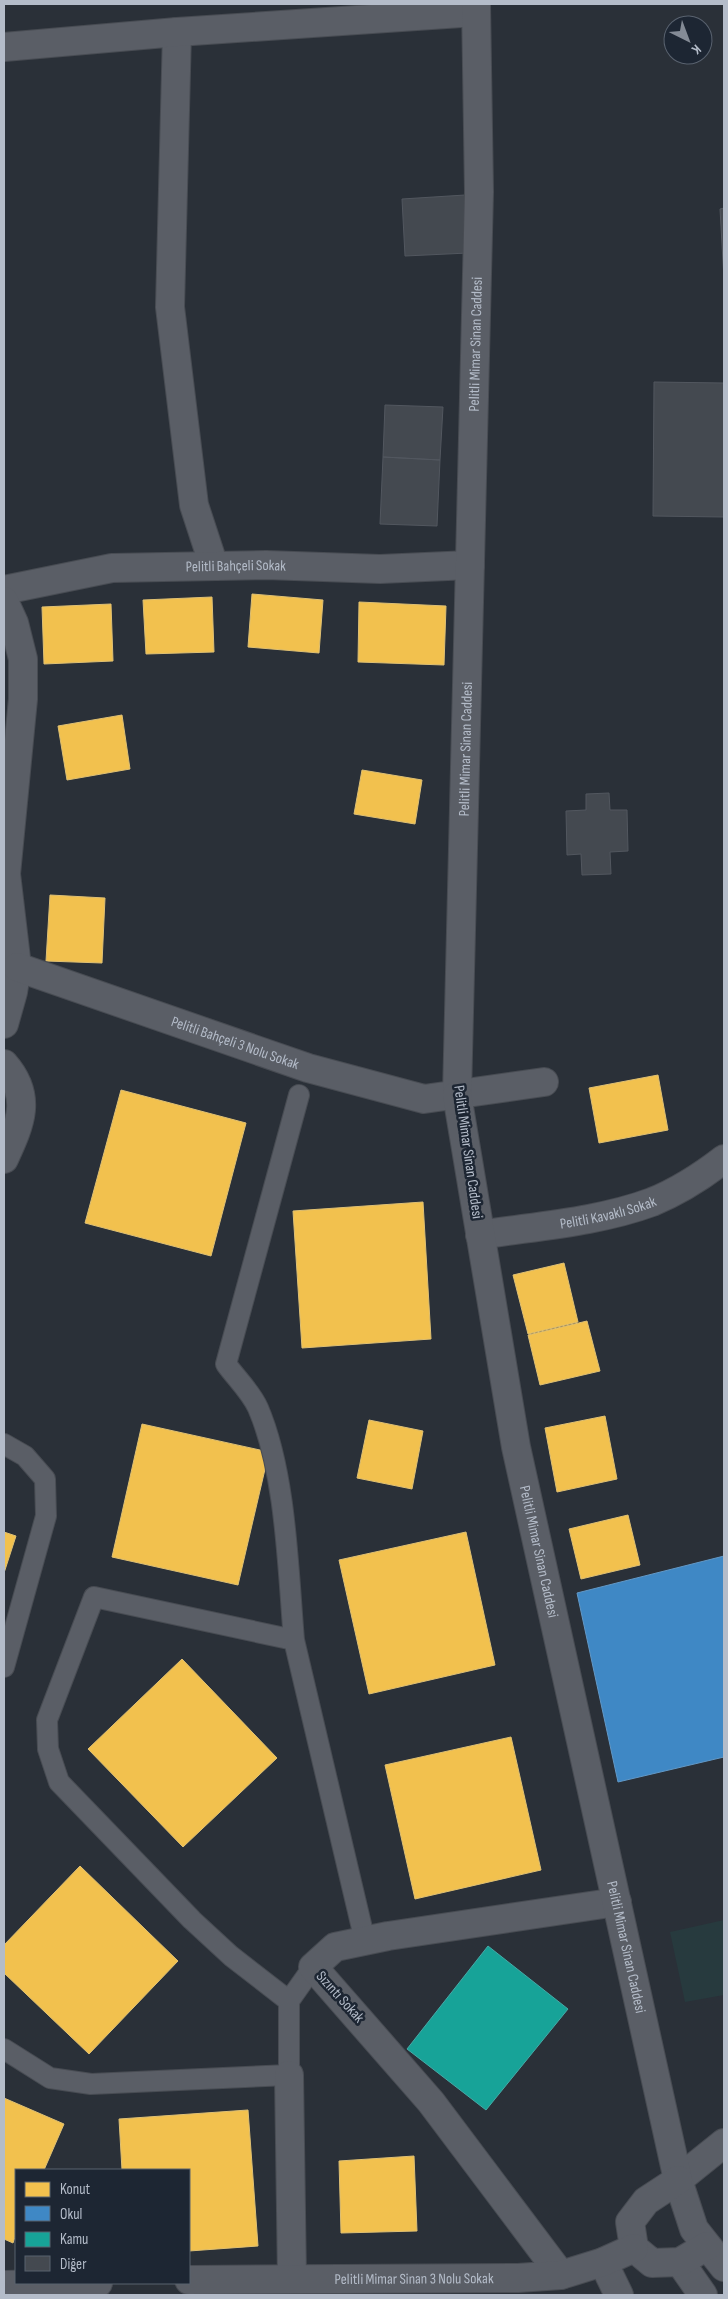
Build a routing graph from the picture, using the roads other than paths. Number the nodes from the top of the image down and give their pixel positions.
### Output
1 (476, 8) edge
2 (177, 32) junction
3 (4, 48) edge
4 (470, 565) junction
5 (214, 566) junction
6 (4, 590) edge
7 (4, 601) edge
8 (17, 967) junction
9 (4, 1024) edge
10 (4, 1064) edge
11 (544, 1082) dead end
12 (299, 1094) dead end
13 (457, 1095) junction
14 (4, 1159) edge
15 (724, 1159) edge
16 (480, 1235) junction
17 (4, 1444) edge
18 (294, 1640) junction
19 (4, 1667) edge
20 (617, 1902) junction
21 (365, 1941) junction
22 (313, 1967) junction
23 (288, 2001) junction
24 (4, 2049) edge
25 (288, 2075) junction
26 (724, 2143) edge
27 (678, 2180) junction
28 (707, 2246) junction
29 (634, 2248) junction
30 (603, 2262) junction
31 (680, 2262) junction
32 (724, 2267) edge
33 (561, 2275) junction
34 (292, 2278) junction
35 (190, 2280) edge
36 (92, 2284) edge
37 (4, 2285) edge
38 (53, 2290) edge
39 (619, 2295) edge
40 (704, 2295) edge

1 - 2 street
1 - 4 street, Pelitli Mimar Sinan Caddesi
2 - 3 street
2 - 5 street
4 - 5 street, Pelitli Bahçeli Sokak
4 - 13 street, Pelitli Mimar Sinan Caddesi
5 - 6 street, Pelitli Bahçeli Sokak
7 - 8 street
8 - 9 street
8 - 13 street, Pelitli Bahçeli 3 Nolu Sokak
10 - 14 street
11 - 13 street, Pelitli Bahçeli 3 Nolu Sokak
12 - 18 lane
13 - 16 street, Pelitli Mimar Sinan Caddesi
15 - 16 street, Pelitli Kavaklı Sokak
16 - 20 street, Pelitli Mimar Sinan Caddesi
17 - 19 lane
18 - 21 lane
18 - 23 lane
20 - 21 street, Sızıntı Sokak
20 - 27 street, Pelitli Mimar Sinan Caddesi
21 - 22 street, Sızıntı Sokak
22 - 23 lane
22 - 33 street, Sızıntı Sokak
23 - 25 lane
24 - 25 lane
25 - 34 street
26 - 27 street
27 - 28 street, Pelitli Mimar Sinan Caddesi
27 - 29 street
28 - 31 street
28 - 32 street, Pelitli Mimar Sinan Caddesi
29 - 30 street, Pelitli Mimar Sinan 3 Nolu Sokak
29 - 31 street
30 - 33 street, Pelitli Mimar Sinan 3 Nolu Sokak
30 - 39 street
31 - 40 street
33 - 34 street, Pelitli Mimar Sinan 3 Nolu Sokak
34 - 35 street, Pelitli Mimar Sinan 3 Nolu Sokak
36 - 38 street
37 - 38 street

